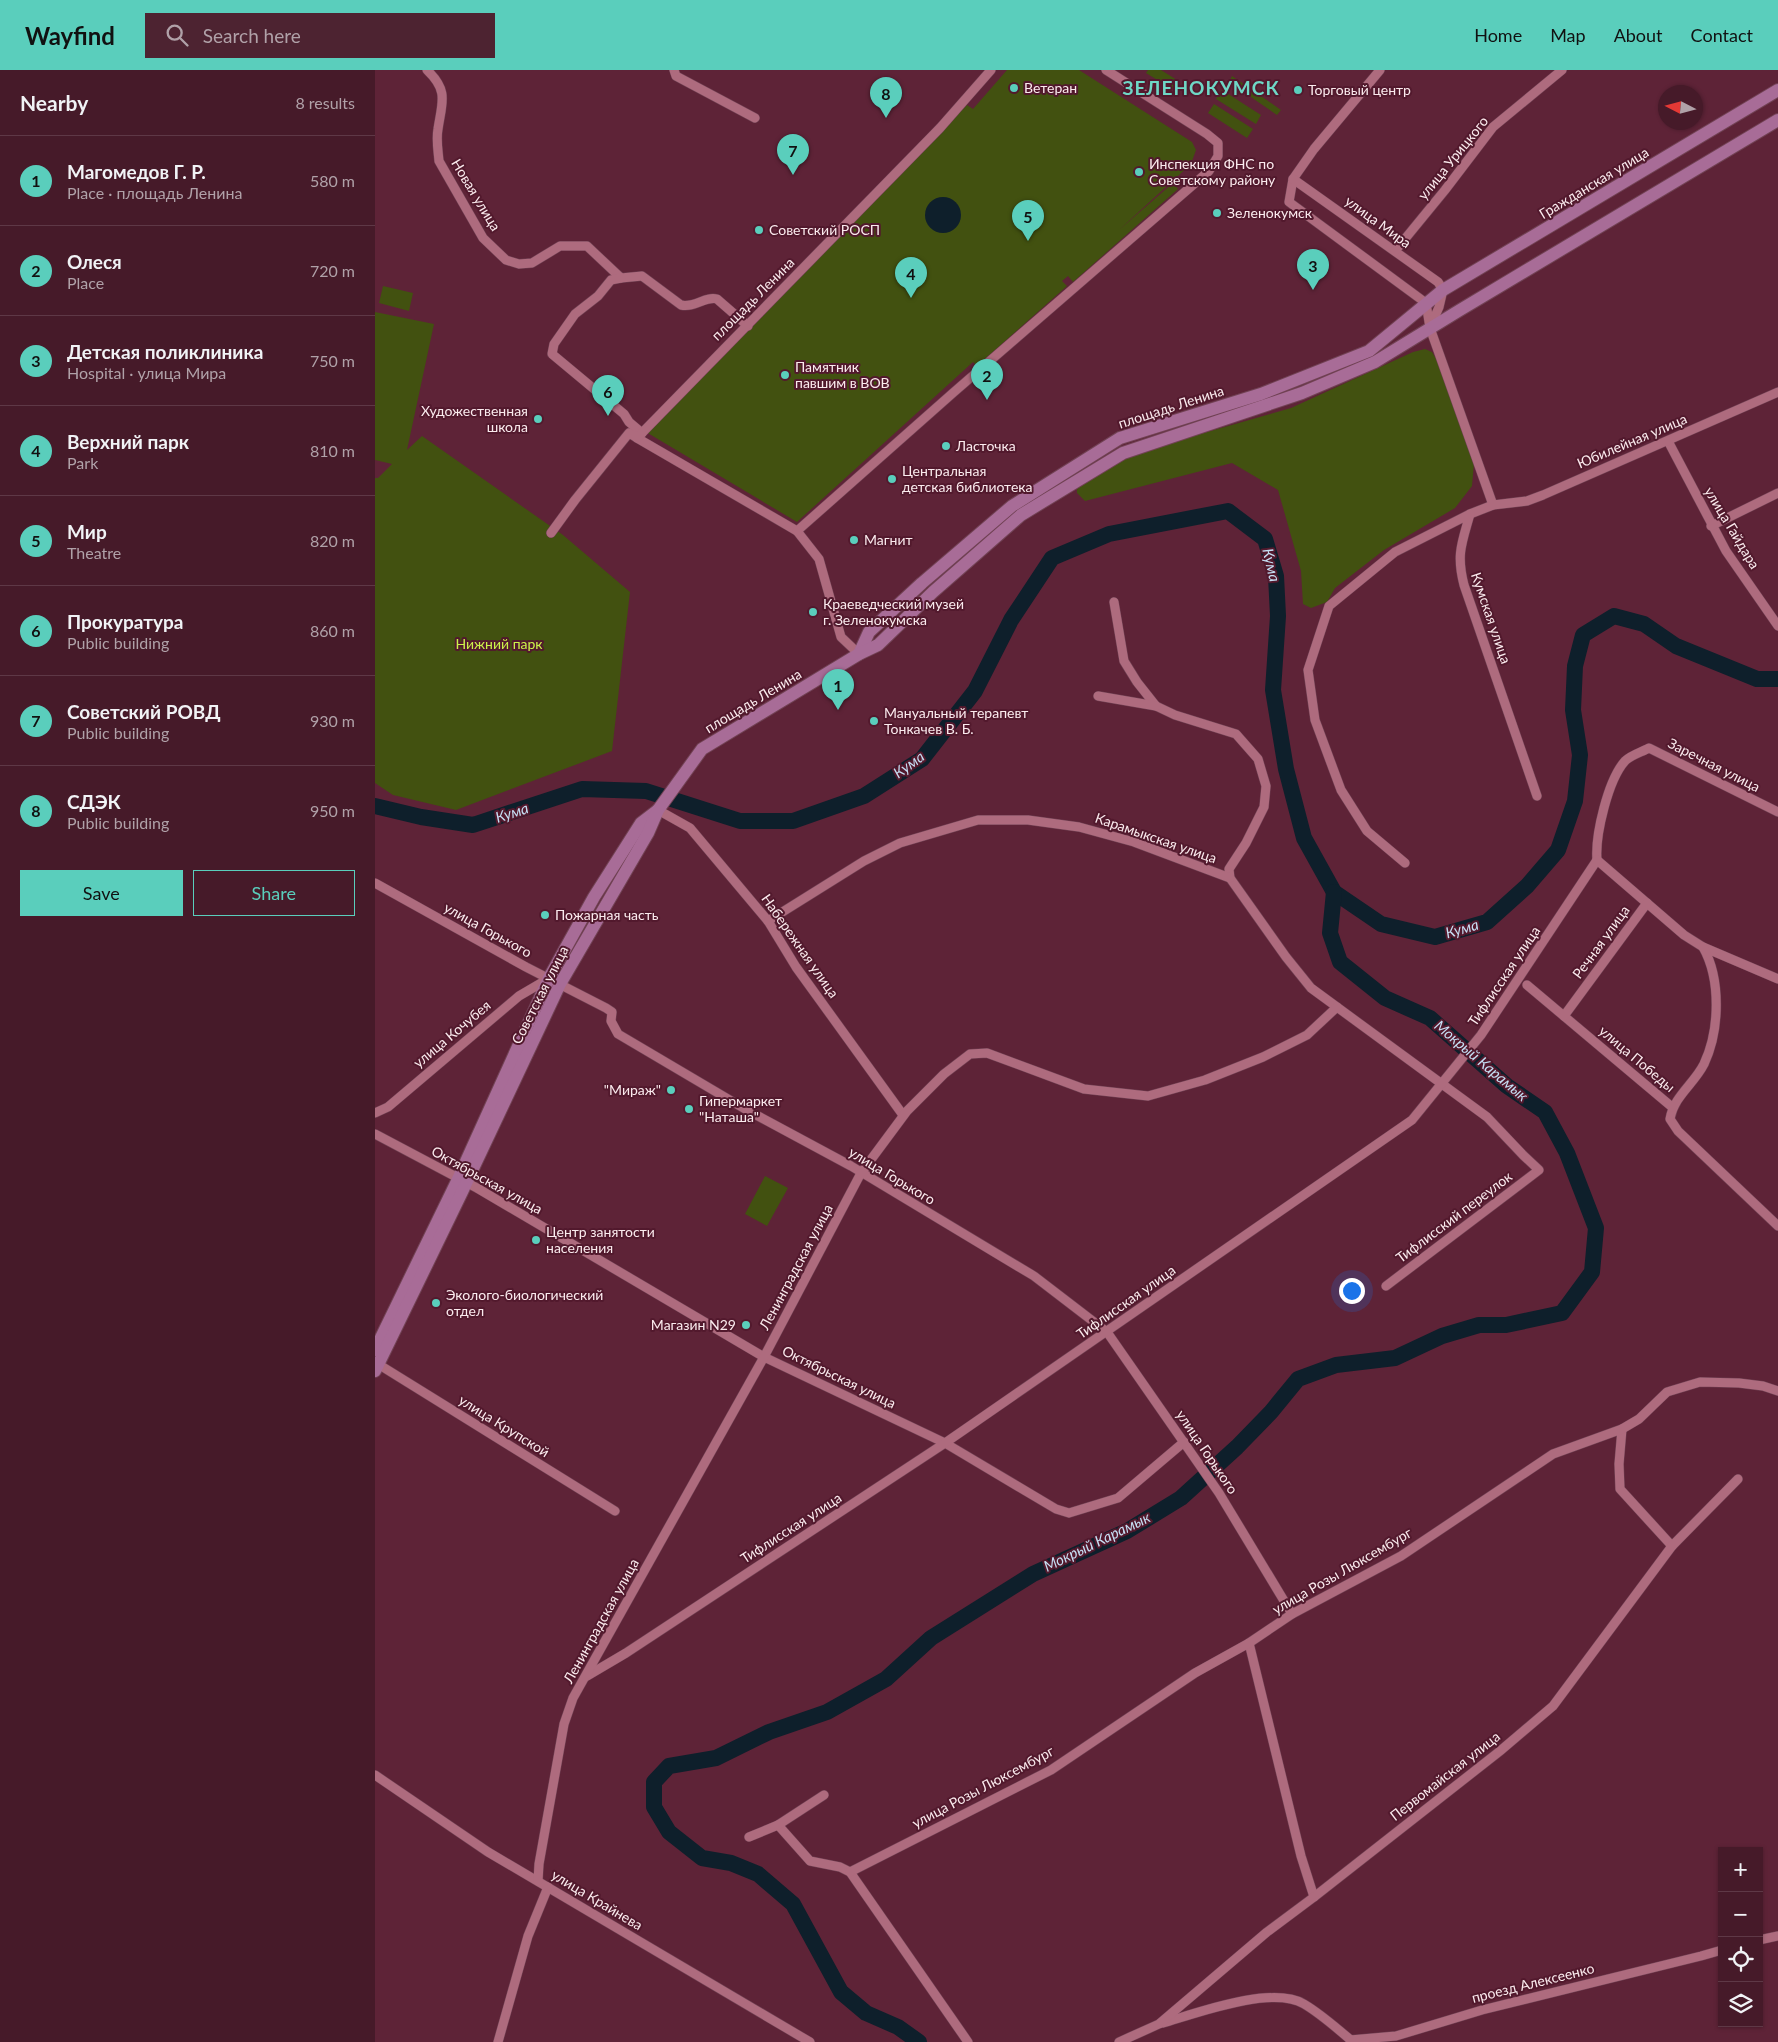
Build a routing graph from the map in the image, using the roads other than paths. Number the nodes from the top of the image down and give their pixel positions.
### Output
1 (427, 70) edge
2 (674, 70) edge
3 (991, 70) edge
4 (1106, 70) edge
5 (1380, 70) edge
6 (1562, 70) edge
7 (1778, 90) edge
8 (755, 118) dead end
9 (1778, 120) edge
10 (1293, 179) junction
11 (1395, 251) junction
12 (621, 278) junction
13 (1443, 290) junction
14 (1425, 303) junction
15 (747, 326) junction
16 (1430, 328) junction
17 (1778, 392) edge
18 (639, 436) junction
19 (1668, 441) junction
20 (1778, 493) edge
21 (1493, 505) junction
22 (1470, 514) junction
23 (1711, 526) junction
24 (797, 531) junction
25 (551, 533) dead end
26 (1114, 602) dead end
27 (1778, 626) edge
28 (859, 654) junction
29 (1098, 696) dead end
30 (1156, 706) junction
31 (1537, 796) dead end
32 (657, 810) junction
33 (1778, 812) edge
34 (1597, 860) junction
35 (1405, 863) dead end
36 (1230, 878) junction
37 (375, 883) edge
38 (1647, 903) junction
39 (768, 921) junction
40 (1703, 947) junction
41 (1778, 979) edge
42 (554, 981) junction
43 (1527, 984) dead end
44 (1337, 1007) junction
45 (1564, 1016) junction
46 (1442, 1084) junction
47 (1672, 1108) junction
48 (375, 1113) edge
49 (903, 1115) junction
50 (375, 1134) edge
51 (1539, 1170) joint
52 (861, 1173) junction
53 (463, 1180) junction
54 (1778, 1226) edge
55 (1385, 1286) dead end
56 (1107, 1332) junction
57 (375, 1350) edge
58 (764, 1357) junction
59 (377, 1368) edge
60 (1778, 1391) edge
61 (1622, 1429) junction
62 (1184, 1442) junction
63 (945, 1443) junction
64 (1738, 1479) dead end
65 (615, 1511) dead end
66 (1672, 1546) junction
67 (1292, 1614) junction
68 (1249, 1644) junction
69 (585, 1677) junction
70 (375, 1775) edge
71 (824, 1796) dead end
72 (778, 1825) junction
73 (749, 1837) dead end
74 (850, 1872) junction
75 (538, 1881) junction
76 (546, 1891) junction
77 (1314, 1897) junction
78 (1778, 1936) edge
79 (1763, 1939) edge
80 (1718, 1951) edge
81 (1159, 2024) junction
82 (1396, 2039) edge
83 (1351, 2041) edge
84 (498, 2042) edge
85 (810, 2042) edge
86 (968, 2042) edge
87 (1119, 2042) edge

1 - 12 street, Новая улица
2 - 8 street
3 - 15 street, площадь Ленина
4 - 24 street
5 - 10 street
6 - 11 street, улица Урицкого
7 - 13 street, Гражданская улица
9 - 16 street
10 - 11 street, улица Мира
10 - 14 street
11 - 13 street, улица Мира
12 - 15 street
12 - 18 street
13 - 14 street, Гражданская улица
13 - 16 street
14 - 16 street
14 - 28 street, площадь Ленина
15 - 18 street, площадь Ленина
16 - 21 street
16 - 28 street, площадь Ленина
17 - 19 street, Юбилейная улица
18 - 24 street
18 - 25 street, площадь Ленина
19 - 21 street, Юбилейная улица
19 - 23 street, улица Гайдара
20 - 23 street
21 - 22 street, Юбилейная улица
22 - 31 street, Кумская улица
22 - 35 street
23 - 27 street, улица Гайдара
24 - 28 street
26 - 30 street, Карамыкская улица
28 - 32 street, площадь Ленина
29 - 30 street, Карамыкская улица
30 - 36 street, Карамыкская улица
32 - 39 street, Набережная улица
32 - 42 street, Советская улица
33 - 34 street, Заречная улица
34 - 38 street, Речная улица
34 - 46 street, Тифлисская улица
36 - 39 street, Карамыкская улица
36 - 44 street, Карамыкская улица
37 - 42 street, улица Горького
38 - 40 street, Речная улица
38 - 45 street, Речная улица
39 - 49 street, Набережная улица
40 - 41 street, Речная улица
40 - 47 street
42 - 48 street, улица Кочубея
42 - 52 street, улица Горького
42 - 53 street, Советская улица
43 - 45 street, улица Победы
44 - 46 street, Карамыкская улица
44 - 49 street, Ленинградская улица
45 - 47 street, улица Победы
46 - 51 street, Карамыкская улица
46 - 56 street, Тифлисская улица
47 - 54 street, улица Победы
49 - 52 street, Ленинградская улица
50 - 53 street, Октябрьская улица
51 - 55 street, Тифлисский переулок
52 - 56 street, улица Горького
52 - 58 street, Ленинградская улица
53 - 57 street, Советская улица
53 - 58 street, Октябрьская улица
53 - 59 street, Советская улица
56 - 62 street, улица Горького
56 - 63 street, Тифлисская улица
58 - 63 street, Октябрьская улица
58 - 69 street, Ленинградская улица
59 - 65 street, улица Крупской
60 - 61 street, улица Розы Люксембург
61 - 66 street
61 - 67 street, улица Розы Люксембург
62 - 63 street, Октябрьская улица
62 - 67 street, улица Горького
63 - 69 street, Тифлисская улица
64 - 66 street, Первомайская улица
66 - 77 street, Первомайская улица
67 - 68 street, улица Розы Люксембург
68 - 74 street, улица Розы Люксембург
68 - 77 street
69 - 75 street, Ленинградская улица
70 - 75 street, улица Крайнева
71 - 72 street
72 - 73 street
72 - 74 street
74 - 86 street
75 - 76 street, улица Крайнева
76 - 84 street
76 - 85 street, улица Крайнева
77 - 81 street, Первомайская улица
78 - 79 street
80 - 82 street, проезд Алексеенко
81 - 83 street
81 - 87 street, Первомайская улица
82 - 83 street, проезд Алексеенко

